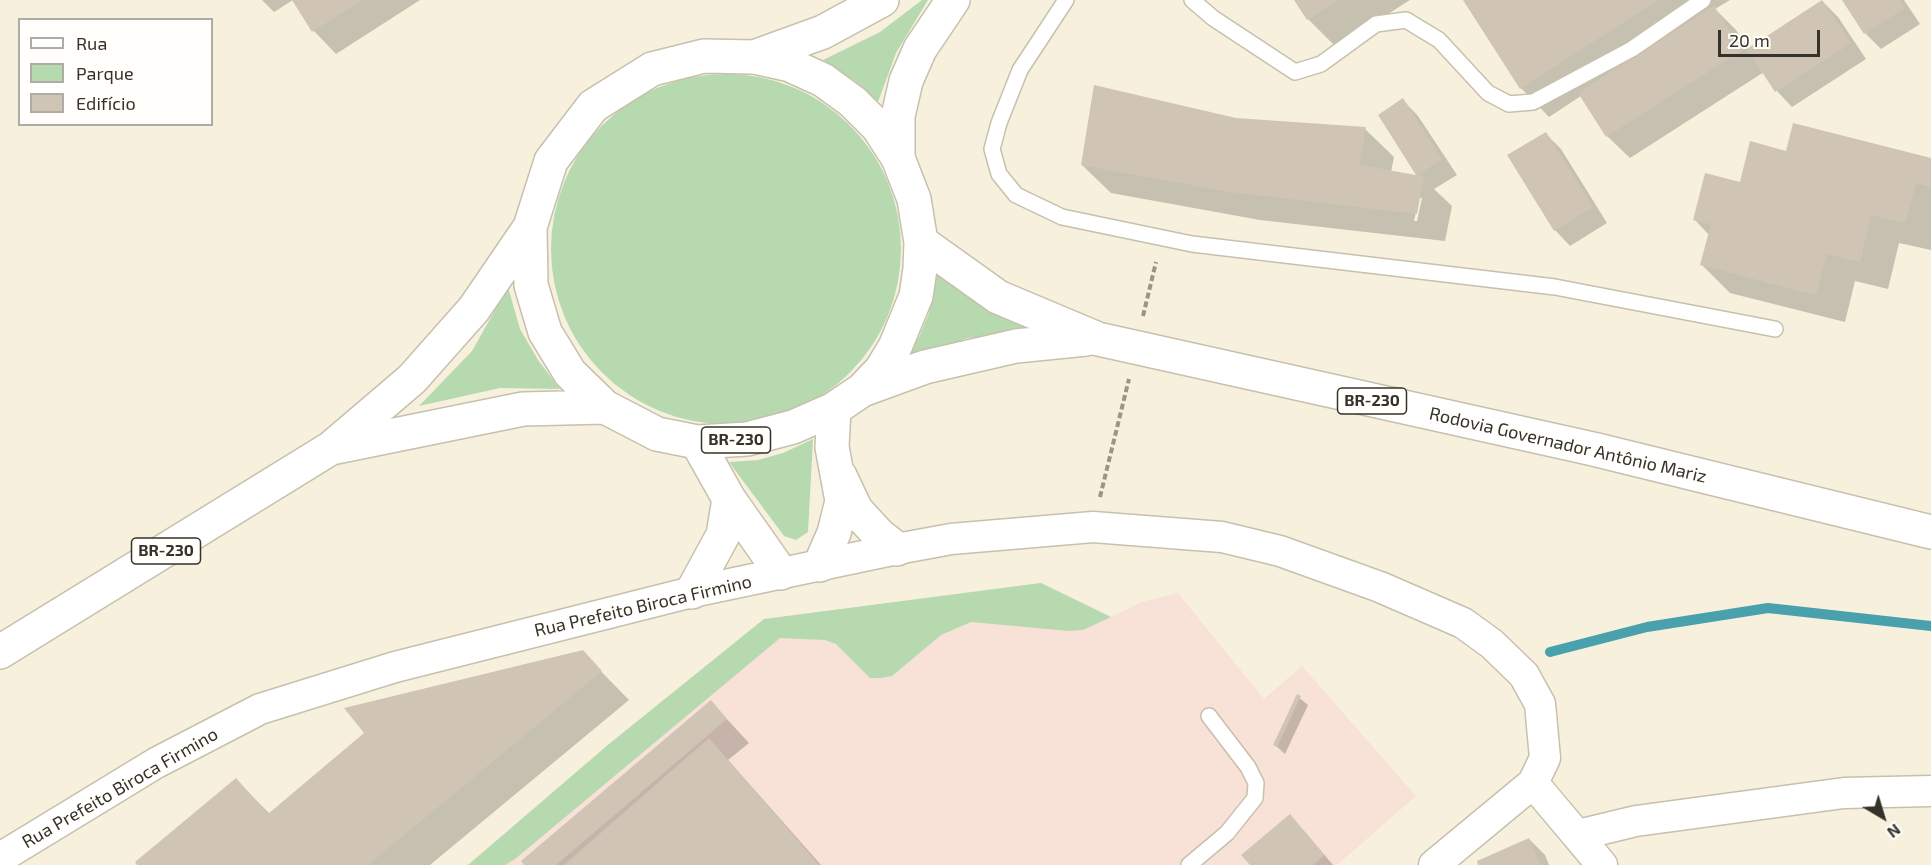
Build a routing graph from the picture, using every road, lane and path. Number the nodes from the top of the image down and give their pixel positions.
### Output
1 (882, 0) edge
2 (953, 0) edge
3 (1066, 0) edge
4 (1192, 0) edge
5 (1703, 0) edge
6 (754, 57) junction
7 (898, 158) junction
8 (530, 227) junction
9 (921, 242) junction
10 (1775, 329) dead end
11 (1098, 339) junction
12 (862, 390) junction
13 (605, 407) junction
14 (834, 409) junction
15 (697, 442) junction
16 (331, 448) junction
17 (838, 471) junction
18 (729, 499) junction
19 (1931, 532) edge
20 (897, 549) junction
21 (820, 565) junction
22 (782, 573) junction
23 (692, 592) junction
24 (0, 652) edge
25 (1209, 716) dead end
26 (1539, 771) junction
27 (1931, 791) edge
28 (1578, 836) junction
29 (0, 858) edge
30 (1189, 865) edge
31 (1434, 865) edge
32 (1602, 865) edge

1 - 6 main road
2 - 7 main road
3 - 10 lane
4 - 5 lane
6 - 7 main road, Rodovia Governador Antônio Mariz / BR-230
6 - 8 main road, Rodovia Governador Antônio Mariz / BR-230
7 - 9 main road, BR-230
8 - 13 main road, BR-230
8 - 16 main road, Rodovia Governador Antônio Mariz / BR-230
9 - 11 main road, Rodovia Governador Antônio Mariz / BR-230
9 - 12 main road, BR-230
11 - 12 main road, Rodovia Governador Antônio Mariz / BR-230
11 - 19 main road, Rodovia Governador Antônio Mariz / BR-230
12 - 14 main road, Rodovia Governador Antônio Mariz / BR-230
13 - 15 main road, Rodovia Governador Antônio Mariz / BR-230
13 - 16 main road, Rodovia Governador Antônio Mariz / BR-230
14 - 15 main road, Rodovia Governador Antônio Mariz / BR-230
14 - 17 main road
15 - 18 main road
16 - 24 main road, Rodovia Governador Antônio Mariz / BR-230
17 - 20 main road
17 - 21 main road
18 - 22 main road
18 - 23 main road
20 - 21 street, Rua Prefeito Biroca Firmino
20 - 26 street, Rua Prefeito Biroca Firmino
21 - 22 street, Rua Prefeito Biroca Firmino
22 - 23 street, Rua Prefeito Biroca Firmino
23 - 29 street, Rua Prefeito Biroca Firmino
25 - 30 lane
26 - 28 street
26 - 31 street
27 - 28 street
28 - 32 street

